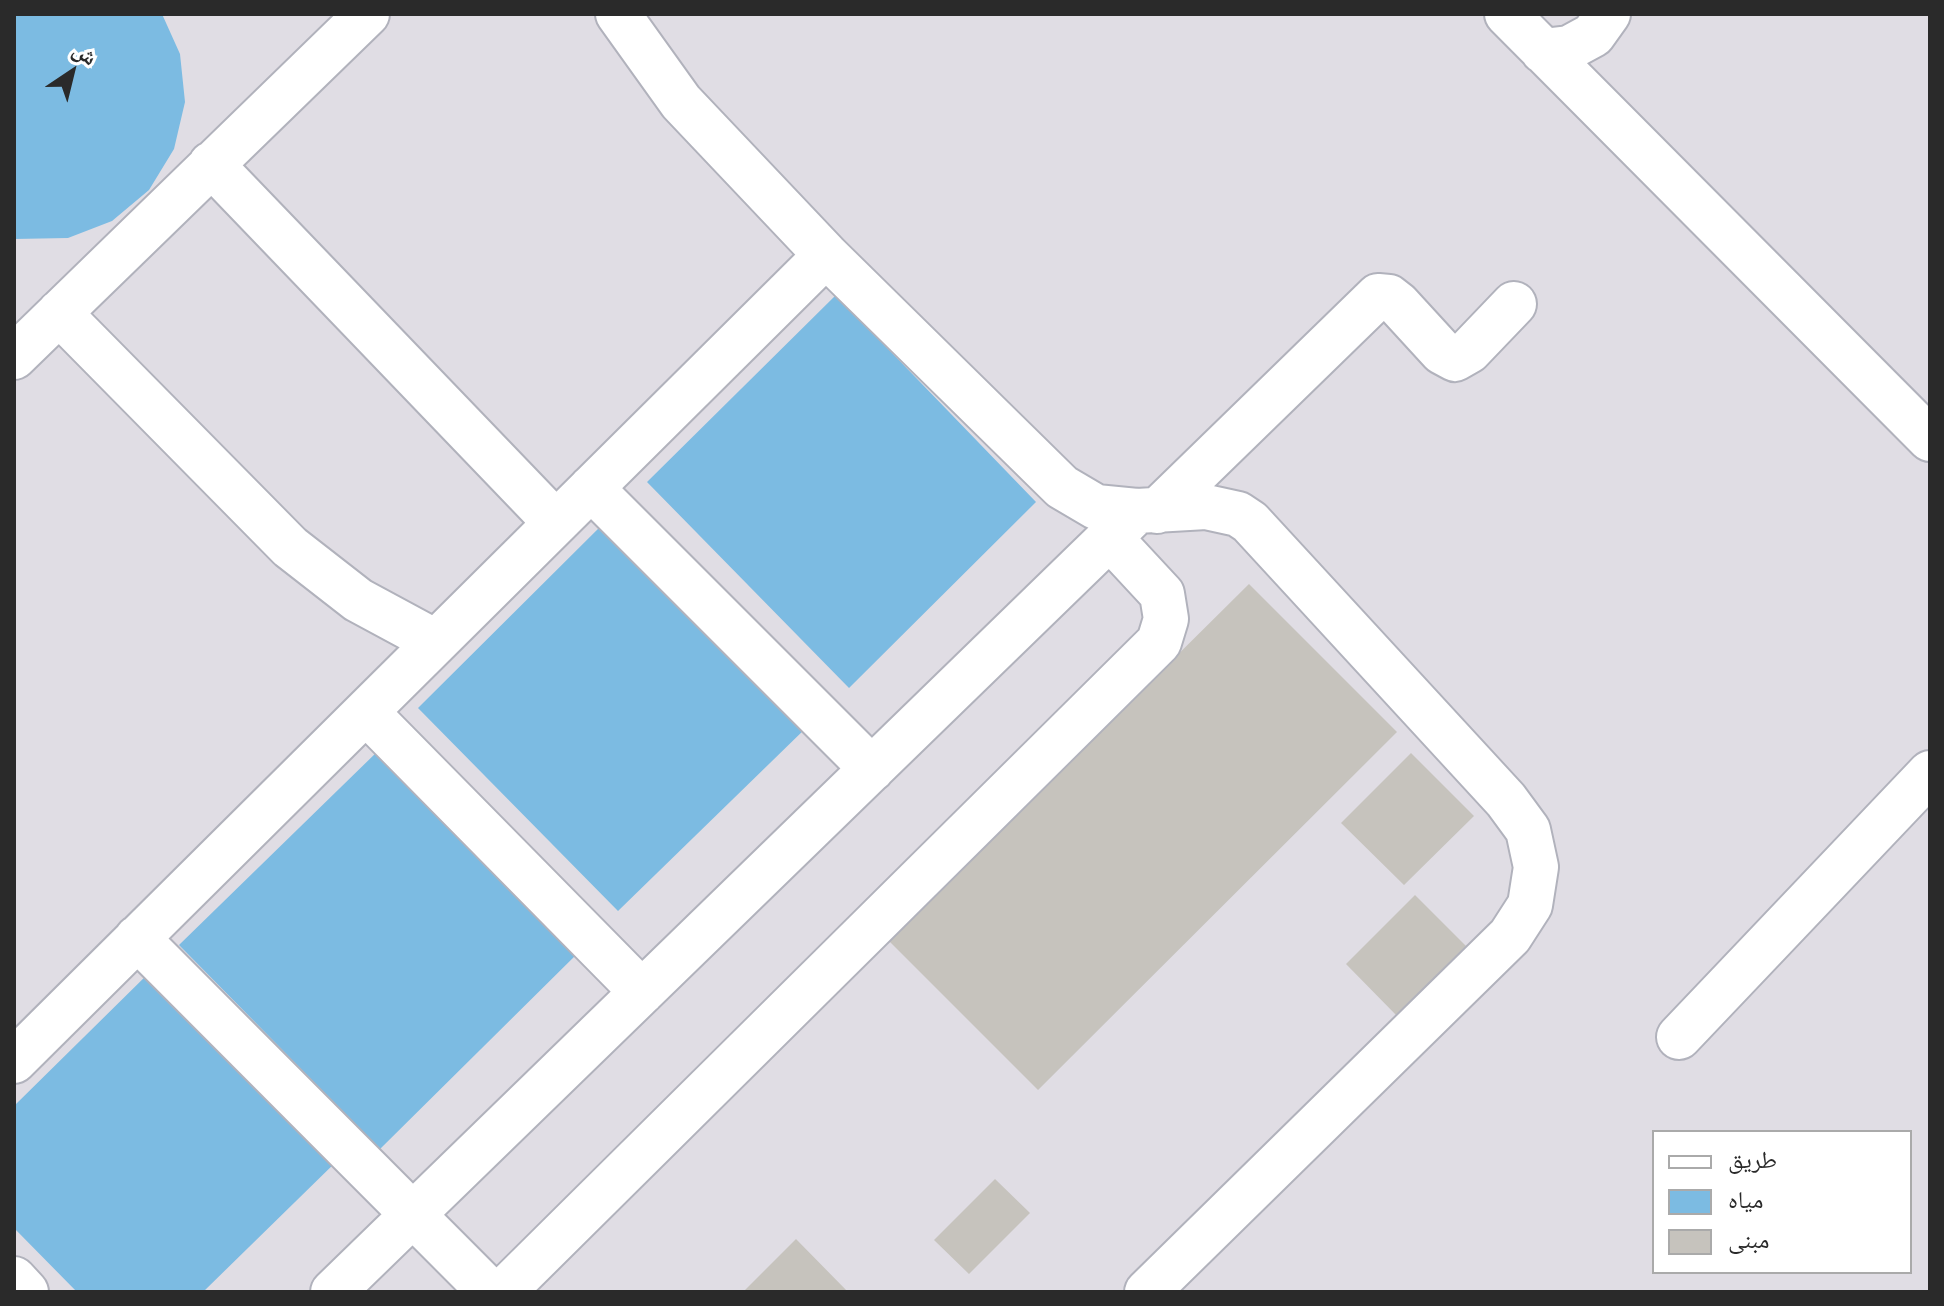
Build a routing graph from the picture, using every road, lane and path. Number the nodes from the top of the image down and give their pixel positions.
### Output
1 (367, 14) edge
2 (1507, 14) edge
3 (1608, 14) edge
4 (633, 20) edge
5 (1543, 51) junction
6 (211, 164) junction
7 (826, 255) junction
8 (1514, 304) dead end
9 (59, 313) junction
10 (14, 357) edge
11 (1930, 439) edge
12 (591, 488) junction
13 (1134, 520) junction
14 (556, 523) junction
15 (434, 641) junction
16 (366, 712) junction
17 (872, 769) junction
18 (1930, 773) edge
19 (137, 938) junction
20 (642, 992) junction
21 (1679, 1037) dead end
22 (14, 1061) edge
23 (413, 1214) junction
24 (14, 1279) edge
25 (26, 1292) edge
26 (333, 1292) edge
27 (490, 1292) edge
28 (503, 1292) edge
29 (1147, 1292) edge

1 - 6 lane
2 - 5 lane
3 - 5 lane
4 - 7 lane
5 - 11 lane
6 - 9 lane
6 - 14 lane
7 - 12 lane
7 - 13 lane
8 - 13 lane
9 - 10 lane
9 - 15 lane
12 - 14 lane
12 - 17 lane
13 - 17 lane
13 - 28 lane
13 - 29 lane
14 - 15 lane
15 - 16 lane
16 - 19 lane
16 - 20 lane
17 - 20 lane
18 - 21 lane
19 - 22 lane
19 - 23 lane
20 - 23 lane
23 - 26 lane
23 - 27 lane
24 - 25 lane

